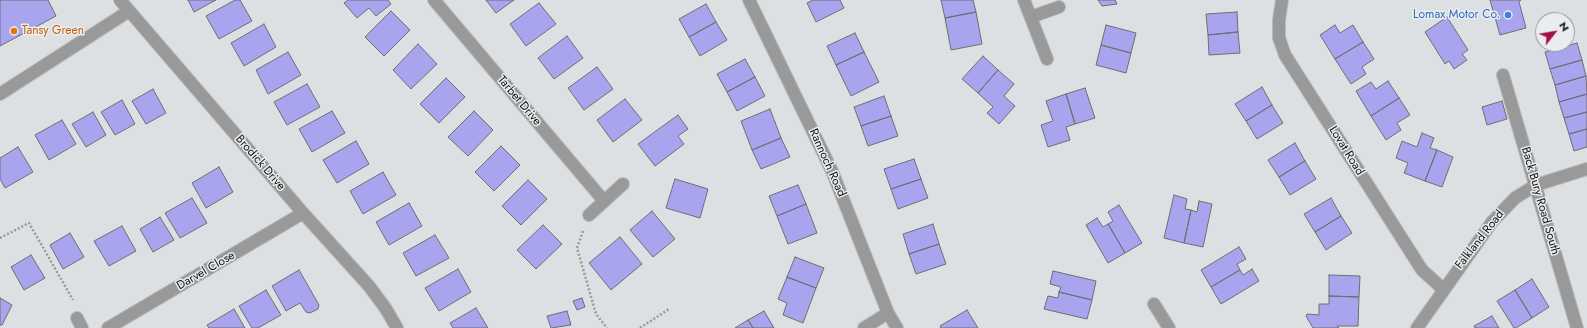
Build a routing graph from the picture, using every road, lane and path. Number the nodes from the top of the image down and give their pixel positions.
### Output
1 (120, 0) edge
2 (434, 0) edge
3 (749, 0) edge
4 (1024, 0) edge
5 (1282, 0) edge
6 (1059, 7) dead end
7 (129, 11) junction
8 (1031, 17) junction
9 (1047, 59) dead end
10 (1503, 75) dead end
11 (0, 94) edge
12 (1587, 169) edge
13 (623, 184) dead end
14 (1536, 185) junction
15 (604, 201) junction
16 (304, 213) junction
17 (589, 215) joint
18 (0, 238) edge
19 (1443, 289) junction
20 (1154, 304) dead end
21 (669, 309) dead end
22 (888, 313) junction
23 (79, 323) edge
24 (108, 328) edge
25 (397, 328) edge
26 (607, 328) edge
27 (640, 328) edge
28 (864, 328) edge
29 (897, 328) edge
30 (1169, 328) edge
31 (1416, 328) edge
32 (1577, 328) edge

1 - 7 street, Brodick Drive
2 - 15 street, Tarbet Drive
3 - 22 street, Rannoch Road
4 - 8 street
5 - 19 street, Lovat Road
6 - 8 street
7 - 11 street
7 - 16 street, Brodick Drive
8 - 9 street
10 - 14 street, Back Bury Road South
12 - 14 street, Falkland Road
13 - 15 street
14 - 19 street, Falkland Road
14 - 32 street, Back Bury Road South
15 - 17 street
16 - 24 street, Darvel Close
16 - 25 street, Brodick Drive
17 - 26 path
18 - 23 path
19 - 31 street, Falkland Road
20 - 30 street
21 - 27 path
22 - 28 street
22 - 29 street, Rannoch Road

